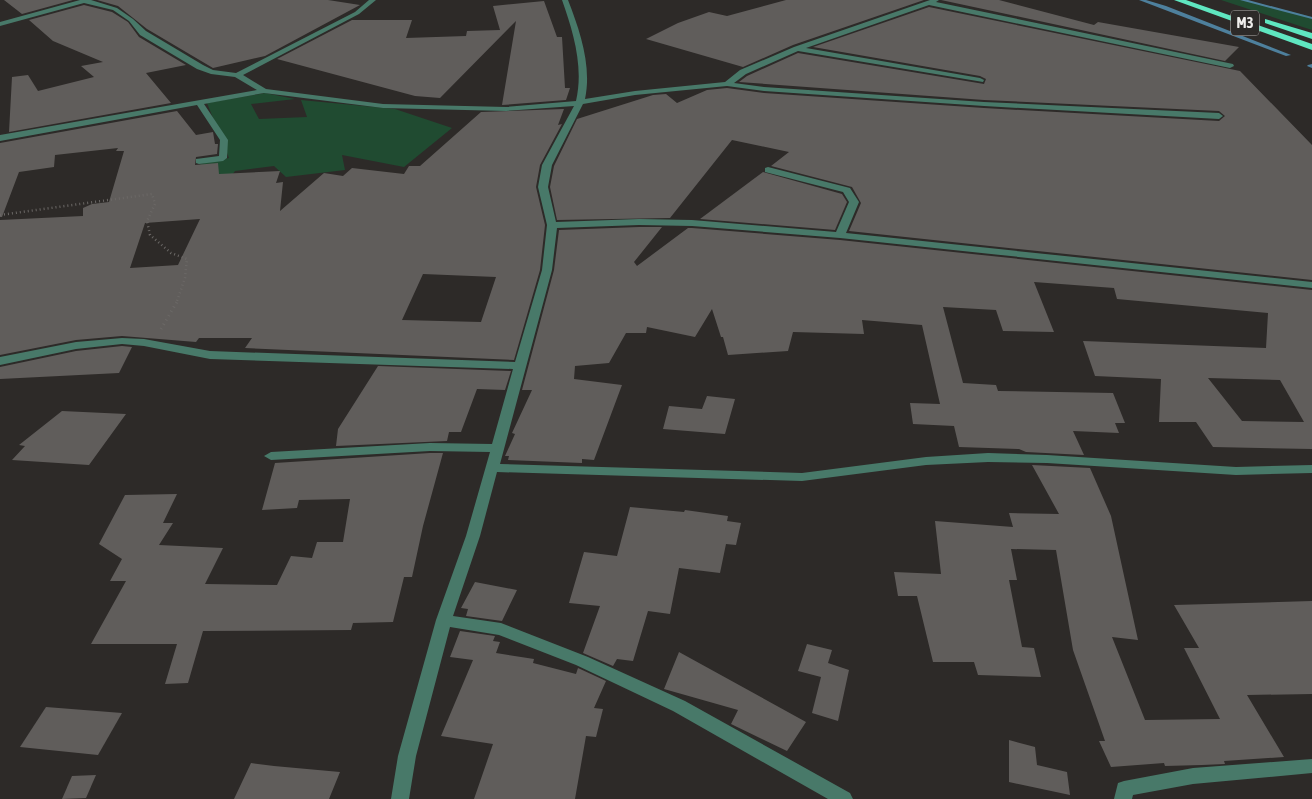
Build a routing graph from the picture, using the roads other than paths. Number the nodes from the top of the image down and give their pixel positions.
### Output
1 (373, 0) edge
2 (565, 0) edge
3 (1178, 0) edge
4 (1205, 0) edge
5 (86, 1) edge
6 (933, 2) edge
7 (1240, 12) dead end
8 (1258, 18) dead end
9 (0, 24) edge
10 (1312, 36) edge
11 (1312, 47) edge
12 (797, 49) junction
13 (1230, 66) dead end
14 (237, 75) junction
15 (980, 80) dead end
16 (727, 84) junction
17 (264, 91) junction
18 (580, 102) junction
19 (199, 103) junction
20 (1220, 116) dead end
21 (0, 138) edge
22 (199, 161) dead end
23 (768, 170) dead end
24 (552, 226) junction
25 (840, 235) junction
26 (1312, 285) edge
27 (0, 361) edge
28 (519, 366) junction
29 (497, 448) junction
30 (271, 456) dead end
31 (490, 468) junction
32 (1312, 469) edge
33 (444, 620) junction
34 (1312, 766) edge
35 (400, 799) edge
36 (844, 799) edge
37 (1123, 799) edge

1 - 14 street
2 - 18 street
3 - 11 highway, M3
4 - 7 highway, M3
5 - 9 street
5 - 14 street
6 - 12 street
6 - 13 street
8 - 10 highway, M3
12 - 15 street
12 - 16 street
14 - 17 street
16 - 18 street
16 - 20 street
17 - 18 street
17 - 19 street
18 - 24 street
19 - 21 street
19 - 22 street
23 - 25 street
24 - 25 street
24 - 28 street
25 - 26 street
27 - 28 street
28 - 29 street
29 - 30 street
29 - 31 street
31 - 32 street
31 - 33 street
33 - 35 street
33 - 36 street
34 - 37 street

